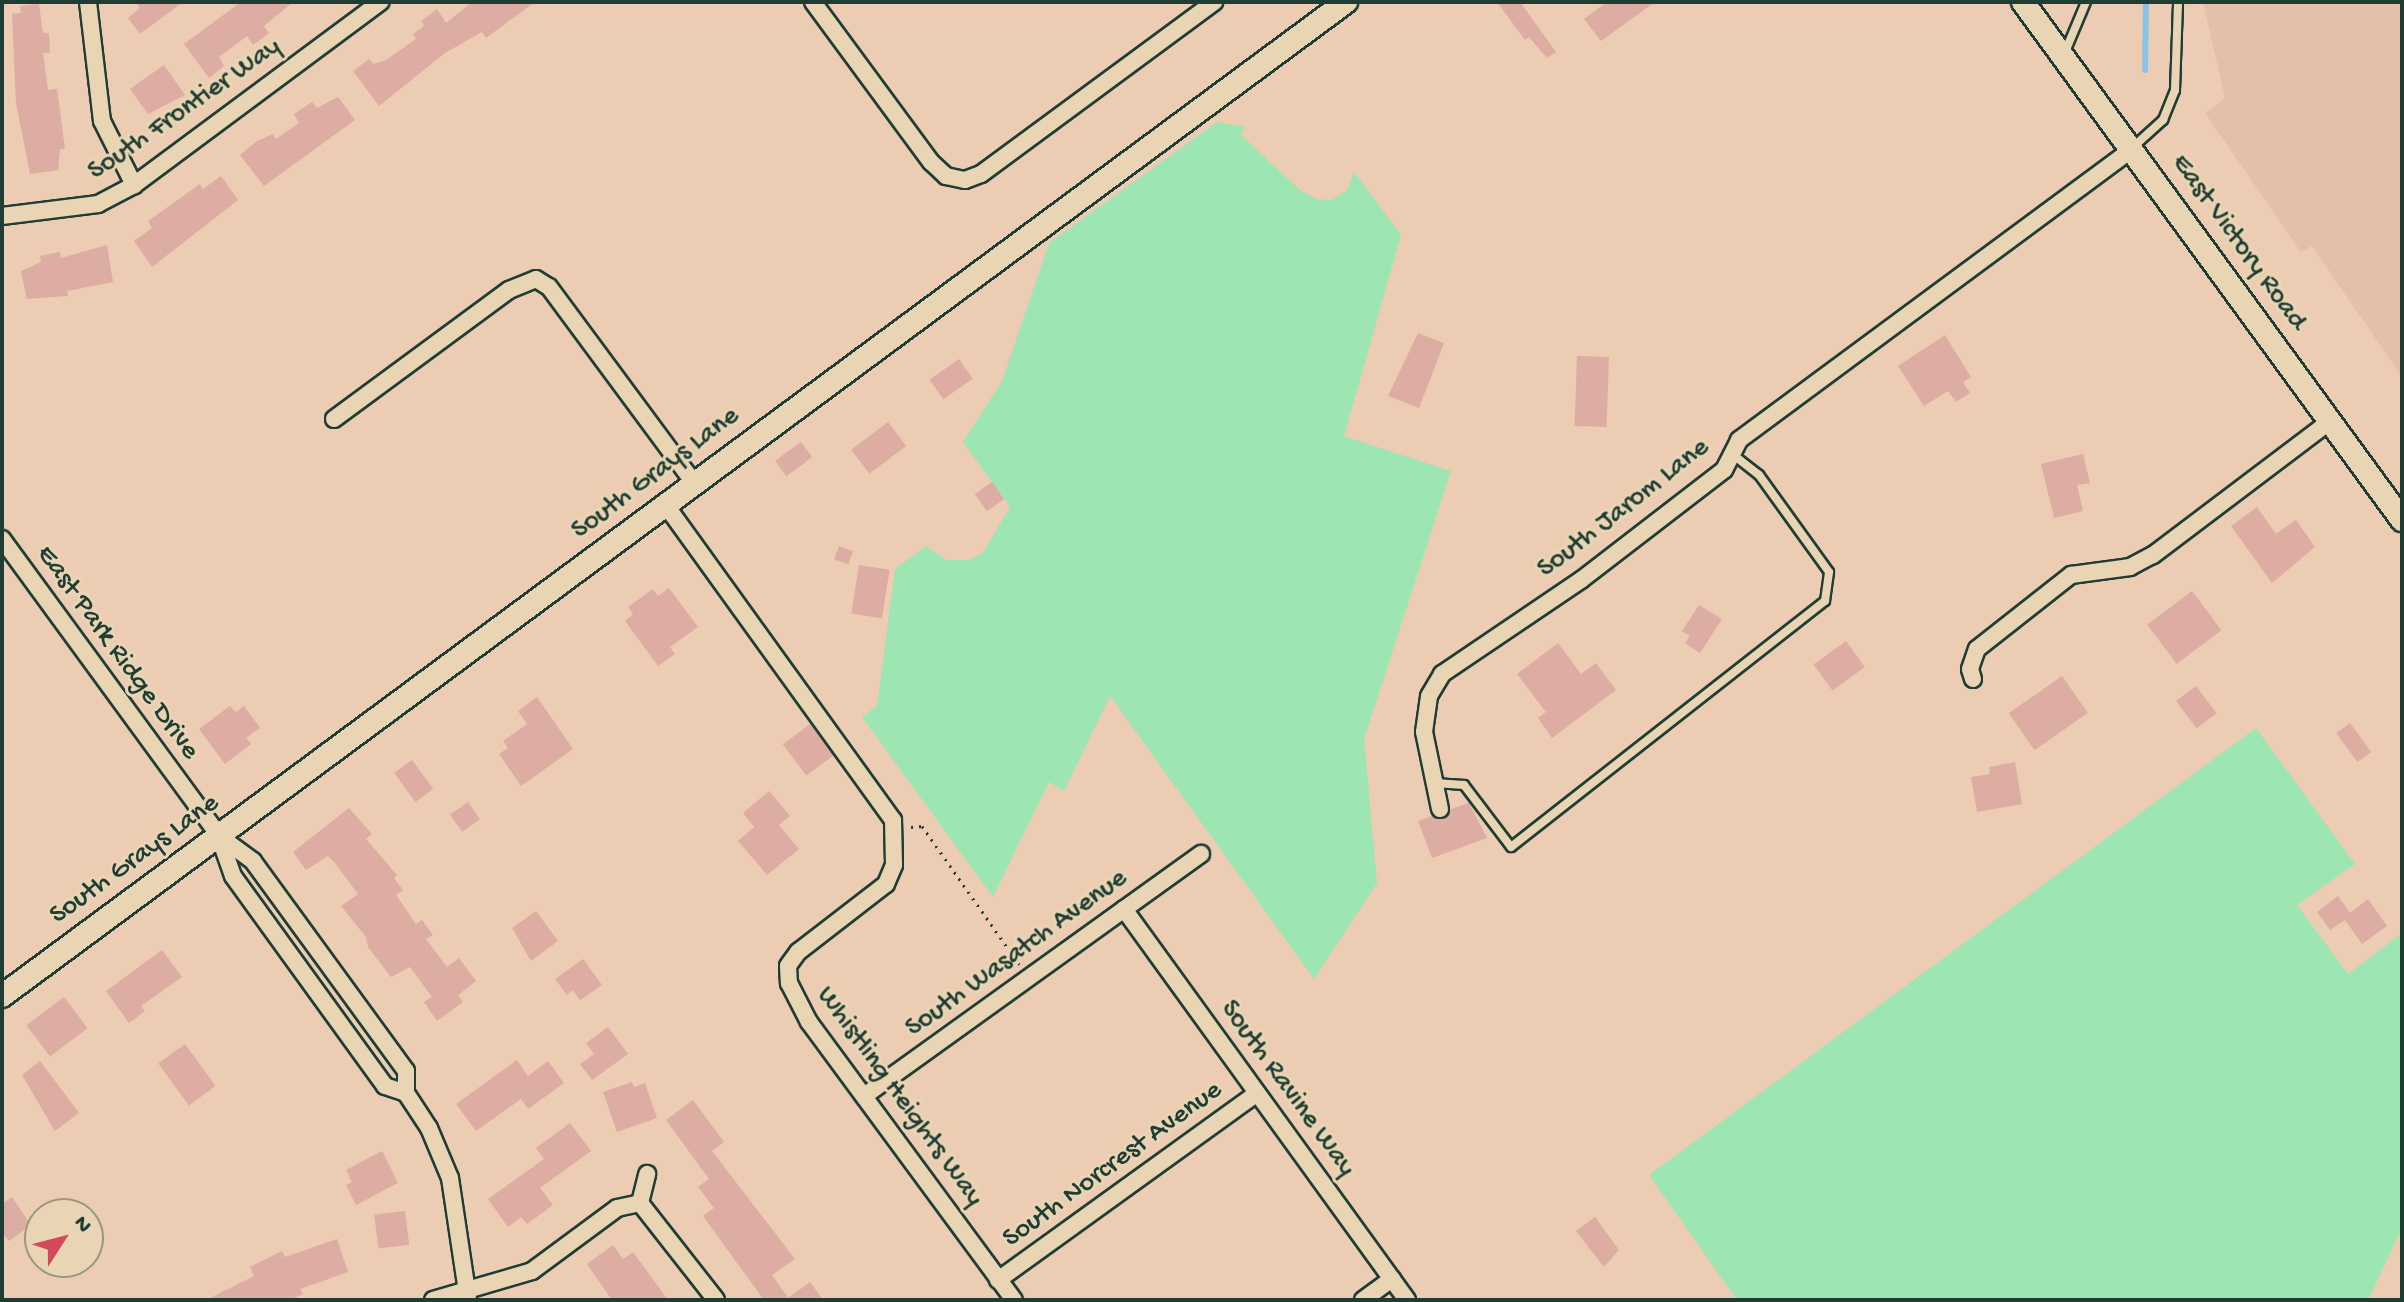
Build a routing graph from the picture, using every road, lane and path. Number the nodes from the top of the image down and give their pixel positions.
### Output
1 (88, 2) edge
2 (380, 2) edge
3 (813, 2) edge
4 (1214, 2) edge
5 (1346, 2) edge
6 (2023, 2) edge
7 (2086, 2) edge
8 (2178, 2) edge
9 (2063, 56) junction
10 (2132, 149) junction
11 (134, 185) junction
12 (2, 216) edge
13 (334, 419) dead end
14 (2330, 421) junction
15 (1733, 455) junction
16 (694, 483) junction
17 (665, 504) junction
18 (2402, 520) edge
19 (2, 539) edge
20 (1973, 679) dead end
21 (1435, 783) junction
22 (1440, 809) dead end
23 (895, 829) junction
24 (219, 836) junction
25 (1201, 854) dead end
26 (1124, 909) junction
27 (1028, 978) junction
28 (2, 996) edge
29 (406, 1093) junction
30 (1257, 1093) junction
31 (864, 1096) junction
32 (647, 1174) dead end
33 (640, 1203) junction
34 (1392, 1279) junction
35 (998, 1280) junction
36 (467, 1295) edge
37 (433, 1300) edge
38 (716, 1300) edge
39 (1014, 1300) edge
40 (1363, 1300) edge
41 (1407, 1300) edge

1 - 11 street
2 - 11 street, South Frontier Way
3 - 4 street
5 - 16 street, South Grays Lane
6 - 9 street, East Victory Road
7 - 9 lane
8 - 10 lane
9 - 10 street, East Victory Road
10 - 14 street, East Victory Road
10 - 15 street, South Jarom Lane
11 - 12 street, South Frontier Way
13 - 16 street
14 - 18 street, East Victory Road
14 - 20 street
15 - 21 street, South Jarom Lane
15 - 21 lane
16 - 17 street, South Grays Lane
17 - 23 street, Whistling Heights Way
17 - 24 street, South Grays Lane
19 - 24 street, East Park Ridge Drive
21 - 22 street, South Jarom Lane
23 - 27 path
23 - 31 street, Whistling Heights Way
24 - 28 street, South Grays Lane
24 - 29 street, East Park Ridge Drive
24 - 29 street, East Park Ridge Drive
25 - 26 street, South Wasatch Avenue
26 - 27 street, South Wasatch Avenue
26 - 30 street, South Ravine Way
27 - 31 street, South Wasatch Avenue
29 - 36 street, East Park Ridge Drive
30 - 34 street, South Ravine Way
30 - 35 street, South Norcrest Avenue
31 - 35 street, Whistling Heights Way
32 - 33 street
33 - 36 street
33 - 38 street
34 - 40 street
34 - 41 street, South Ravine Way
35 - 39 street, Whistling Heights Way
36 - 37 street

